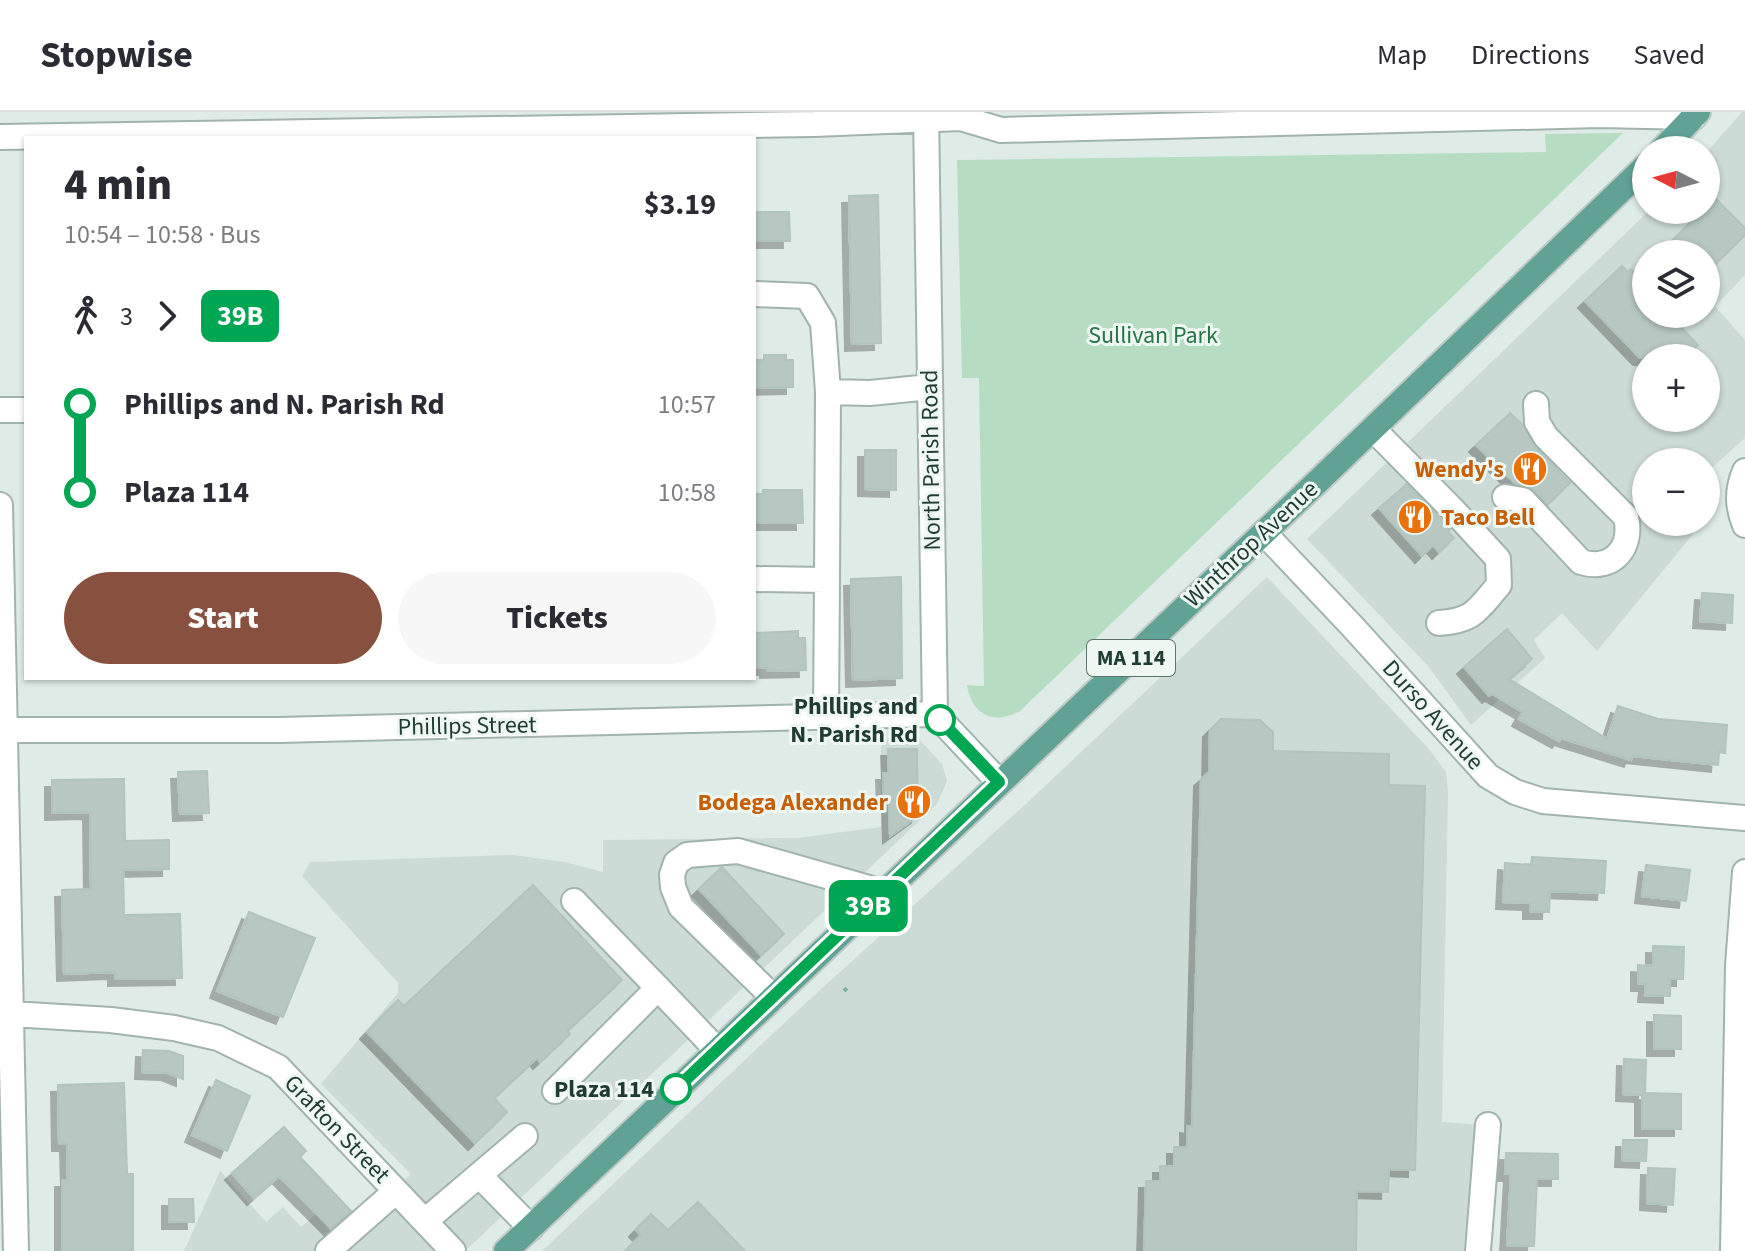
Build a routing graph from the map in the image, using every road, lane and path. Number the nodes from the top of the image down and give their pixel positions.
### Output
1 (1696, 114) edge
2 (926, 116) edge
3 (814, 118) edge
4 (269, 122) edge
5 (1675, 136) edge
6 (0, 137) edge
7 (1632, 179) edge
8 (756, 294) edge
9 (930, 387) junction
10 (828, 392) junction
11 (1536, 404) dead end
12 (0, 410) edge
13 (24, 410) edge
14 (1373, 429) junction
15 (1745, 471) edge
16 (1505, 497) dead end
17 (0, 505) edge
18 (1742, 519) edge
19 (1264, 533) junction
20 (756, 579) edge
21 (827, 580) junction
22 (1439, 623) dead end
23 (935, 714) junction
24 (826, 716) junction
25 (3, 730) edge
26 (999, 782) junction
27 (1745, 818) edge
28 (1745, 872) edge
29 (883, 892) junction
30 (574, 901) dead end
31 (851, 984) dead end
32 (658, 988) junction
33 (844, 991) dead end
34 (773, 997) junction
35 (11, 1014) junction
36 (717, 1050) junction
37 (555, 1091) dead end
38 (1488, 1125) dead end
39 (525, 1136) dead end
40 (479, 1175) junction
41 (396, 1191) junction
42 (425, 1221) junction
43 (531, 1228) junction
44 (16, 1251) edge
45 (328, 1251) edge
46 (453, 1251) edge
47 (506, 1251) edge
48 (1478, 1251) edge
49 (1733, 1251) edge

1 - 2 street
1 - 5 main road
2 - 3 street
2 - 9 street, North Parish Road
3 - 4 street
4 - 6 street
7 - 14 main road, Winthrop Avenue / MA 114
8 - 10 street
9 - 10 street
9 - 23 street, North Parish Road
10 - 21 street
11 - 16 street
12 - 13 street
14 - 19 main road, Winthrop Avenue / MA 114
14 - 22 street
15 - 18 street
17 - 25 street
19 - 26 main road, Winthrop Avenue / MA 114
19 - 27 street, Durso Avenue
20 - 21 street
21 - 24 street
23 - 24 street, Phillips Street
23 - 26 street
24 - 25 street, Phillips Street
25 - 35 street
26 - 29 main road, Winthrop Avenue / MA 114
28 - 49 street
29 - 34 main road, Winthrop Avenue / MA 114
29 - 34 street
30 - 32 street
31 - 33 path
32 - 36 street
32 - 37 street
34 - 36 main road, Winthrop Avenue / MA 114
35 - 41 street, Grafton Street
35 - 44 street
36 - 43 main road, Winthrop Avenue / MA 114
38 - 48 street
39 - 40 street
40 - 42 street
40 - 43 street
41 - 42 street, Grafton Street
41 - 45 street
42 - 46 street, Grafton Street
43 - 47 main road, Winthrop Avenue / MA 114

